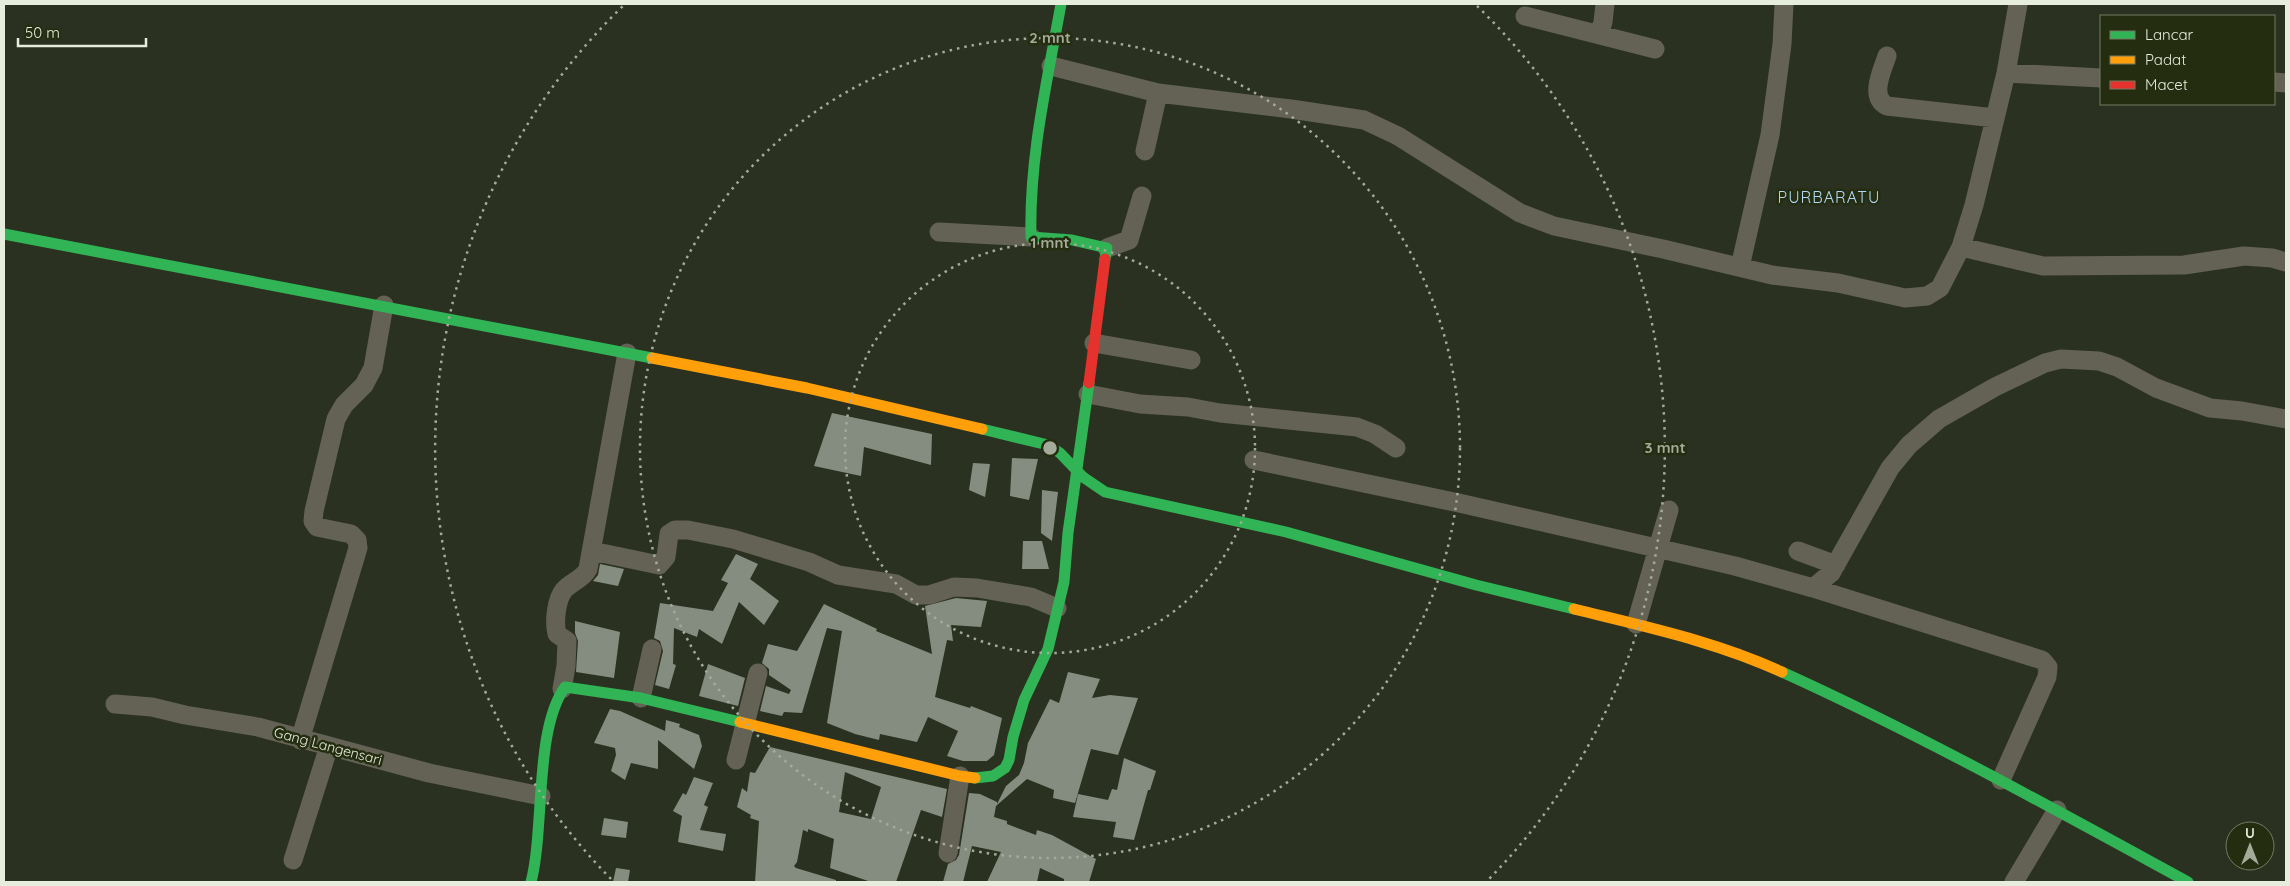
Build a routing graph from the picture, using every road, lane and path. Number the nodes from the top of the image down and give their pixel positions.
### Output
1 (1061, 4) edge
2 (1605, 4) edge
3 (1784, 4) edge
4 (2018, 4) edge
5 (1525, 16) dead end
6 (1599, 34) junction
7 (1656, 49) dead end
8 (1887, 56) dead end
9 (1051, 66) junction
10 (2006, 73) junction
11 (2100, 78) edge
12 (1158, 94) junction
13 (1995, 118) junction
14 (1145, 151) dead end
15 (1142, 196) dead end
16 (939, 232) dead end
17 (4, 234) edge
18 (1031, 237) junction
19 (1961, 247) junction
20 (1107, 248) junction
21 (2286, 262) edge
22 (1740, 267) junction
23 (384, 305) junction
24 (1094, 342) junction
25 (627, 353) junction
26 (1191, 360) dead end
27 (1088, 394) junction
28 (2286, 419) edge
29 (1396, 448) dead end
30 (1254, 460) dead end
31 (1077, 471) junction
32 (1669, 510) dead end
33 (1659, 544) junction
34 (592, 551) junction
35 (1798, 551) dead end
36 (1830, 563) junction
37 (1813, 588) junction
38 (1057, 608) junction
39 (1636, 624) junction
40 (652, 649) dead end
41 (758, 673) dead end
42 (562, 689) junction
43 (641, 698) junction
44 (115, 704) dead end
45 (746, 722) junction
46 (300, 740) junction
47 (329, 746) junction
48 (736, 760) dead end
49 (960, 776) junction
50 (2001, 780) junction
51 (541, 796) junction
52 (2057, 810) junction
53 (948, 852) dead end
54 (293, 860) dead end
55 (532, 882) edge
56 (2014, 882) edge
57 (2188, 882) edge

1 - 9 street
2 - 6 street
3 - 22 street
4 - 10 street
5 - 6 street
6 - 7 street
8 - 13 street
9 - 12 street
9 - 18 street
10 - 11 street
10 - 13 street
12 - 14 street
12 - 22 street
13 - 19 street
15 - 20 street
16 - 18 street
17 - 23 street
18 - 20 street
19 - 21 street
19 - 22 street
20 - 24 street
23 - 25 street
23 - 46 street
24 - 26 street
24 - 27 street
25 - 31 street
25 - 34 street
27 - 29 street
27 - 31 street
28 - 36 street
30 - 33 street
31 - 38 street
31 - 39 street
32 - 33 street
33 - 37 street
33 - 39 street
34 - 38 street
34 - 42 street
35 - 36 street
36 - 37 street
37 - 50 street
38 - 49 street
39 - 50 street
40 - 43 street
41 - 45 street
42 - 43 street
42 - 51 street
43 - 45 street
44 - 46 street, Gang Langensari
45 - 48 street
45 - 49 street
46 - 47 street, Gang Langensari
47 - 51 street, Gang Langensari
47 - 54 street
49 - 53 street
50 - 52 street
51 - 55 street
52 - 56 street
52 - 57 street

